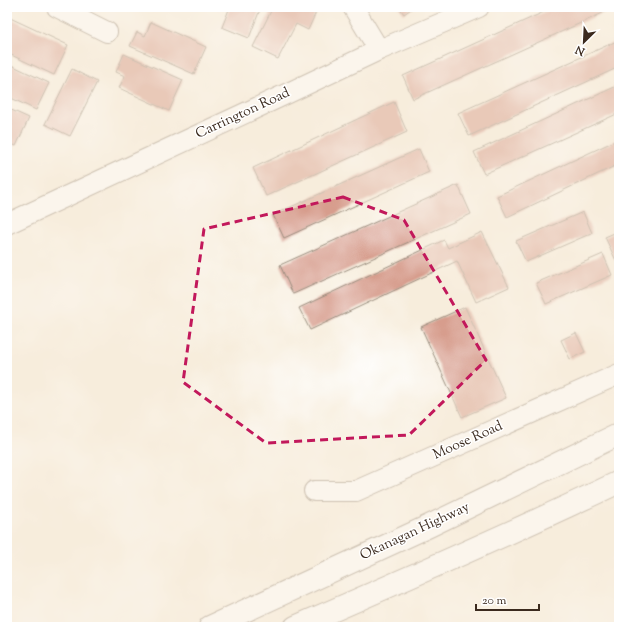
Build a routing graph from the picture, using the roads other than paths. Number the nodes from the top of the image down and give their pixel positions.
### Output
1 (57, 7) edge
2 (353, 7) edge
3 (479, 7) edge
4 (107, 32) dead end
5 (379, 50) junction
6 (7, 224) edge
7 (619, 374) edge
8 (619, 434) edge
9 (619, 467) edge
10 (619, 482) edge
11 (314, 491) dead end
12 (570, 505) junction
13 (210, 627) edge
14 (295, 627) edge

1 - 4 street
2 - 5 street
3 - 5 street, Carrington Road
5 - 6 street, Carrington Road
7 - 11 street, Moose Road
8 - 13 highway, Okanagan Highway
9 - 12 highway
10 - 12 highway
12 - 14 highway

